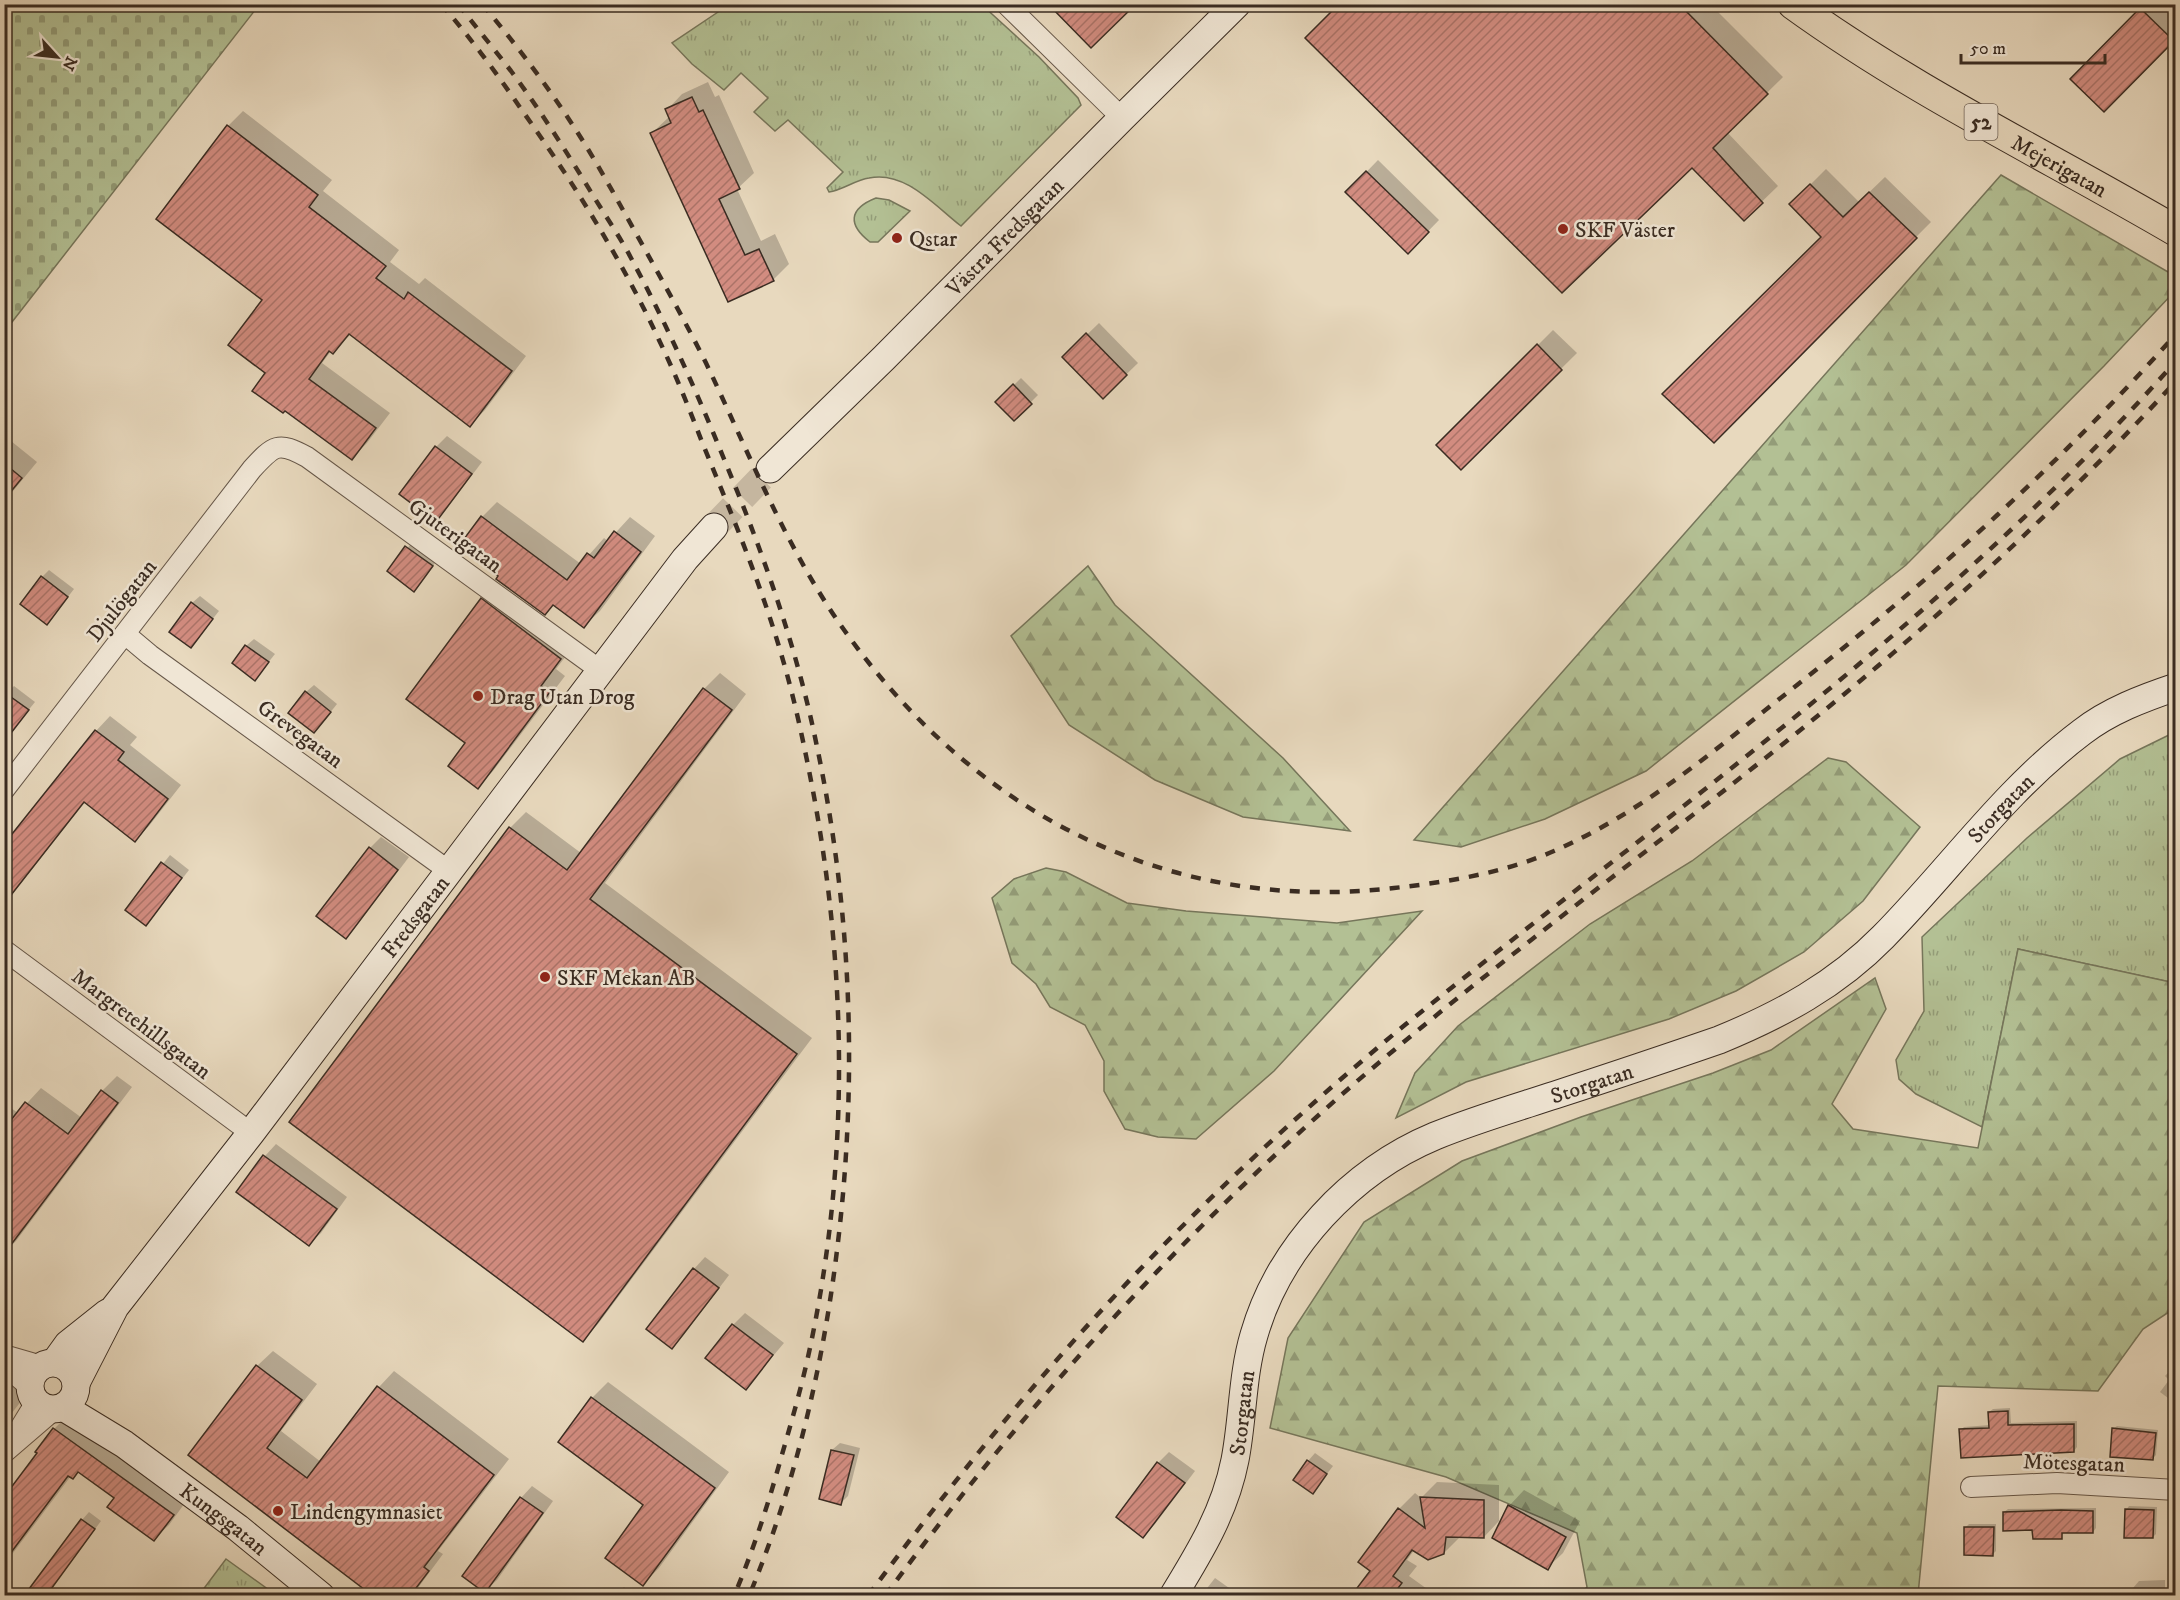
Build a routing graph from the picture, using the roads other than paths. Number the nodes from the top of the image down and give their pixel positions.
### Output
1 (1006, 4) edge
2 (1237, 4) edge
3 (1793, 4) edge
4 (1122, 118) junction
5 (2175, 231) edge
6 (281, 447) joint
7 (770, 469) tunnel mouth
8 (714, 527) tunnel mouth
9 (125, 634) junction
10 (600, 669) junction
11 (2175, 687) edge
12 (4, 790) edge
13 (449, 871) junction
14 (4, 950) edge
15 (251, 1134) junction
16 (4, 1355) edge
17 (4, 1365) edge
18 (54, 1388) junction
19 (5, 1453) edge
20 (1971, 1487) dead end
21 (2175, 1490) edge
22 (321, 1596) edge
23 (1173, 1596) edge

1 - 4 street
2 - 4 street, Västra Fredsgatan
3 - 5 main road, Mejerigatan / 52
4 - 7 street, Västra Fredsgatan
6 - 9 street, Djulögatan
6 - 10 street, Gjuterigatan
8 - 10 street, Fredsgatan
9 - 12 street, Djulögatan
9 - 13 street, Grevegatan
10 - 13 street, Fredsgatan
11 - 23 street, Storgatan
13 - 15 street, Fredsgatan
14 - 15 street, Margretehillsgatan
15 - 18 street, Fredsgatan
16 - 18 street
17 - 18 street, Kungsgatan
18 - 19 street, Fredsgatan
18 - 22 street, Kungsgatan
20 - 21 street, Mötesgatan

